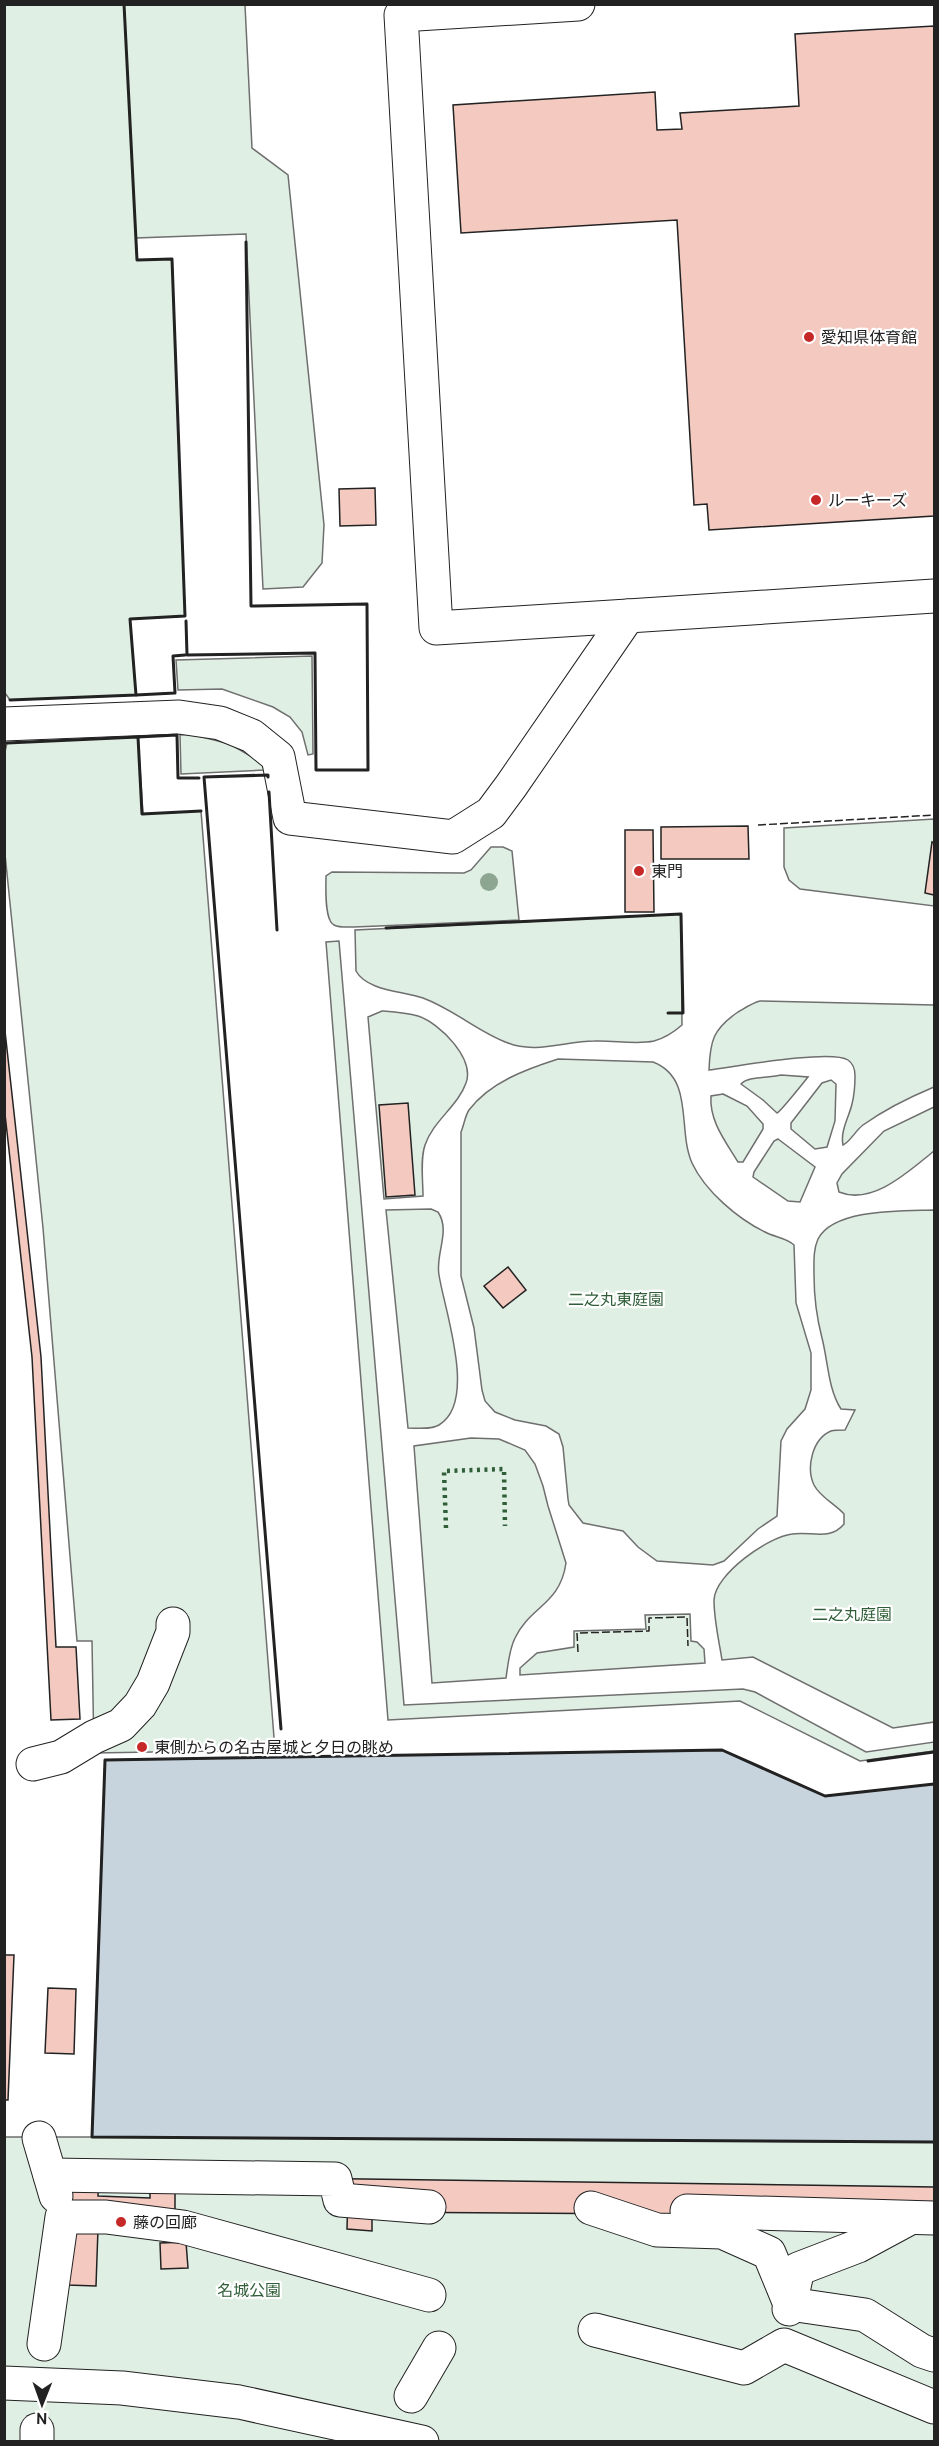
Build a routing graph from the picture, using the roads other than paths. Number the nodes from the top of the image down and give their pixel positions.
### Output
1 (578, 4) edge
2 (934, 596) edge
3 (628, 616) junction
4 (4, 724) edge
5 (173, 1623) dead end
6 (33, 1764) dead end
7 (39, 2138) dead end
8 (50, 2175) junction
9 (429, 2207) dead end
10 (62, 2217) junction
11 (923, 2217) edge
12 (429, 2295) dead end
13 (790, 2304) junction
14 (595, 2330) dead end
15 (44, 2344) dead end
16 (784, 2345) junction
17 (439, 2348) dead end
18 (934, 2355) edge
19 (4, 2383) edge
20 (411, 2396) dead end
21 (934, 2407) edge
22 (422, 2442) edge

1 - 3 street
2 - 3 street
3 - 4 street
5 - 6 street
7 - 8 street
8 - 9 street
8 - 10 street
10 - 12 street
10 - 15 street
11 - 13 street
11 - 13 street
13 - 16 street
13 - 18 street
14 - 16 street
16 - 21 street
17 - 20 street
19 - 22 street

